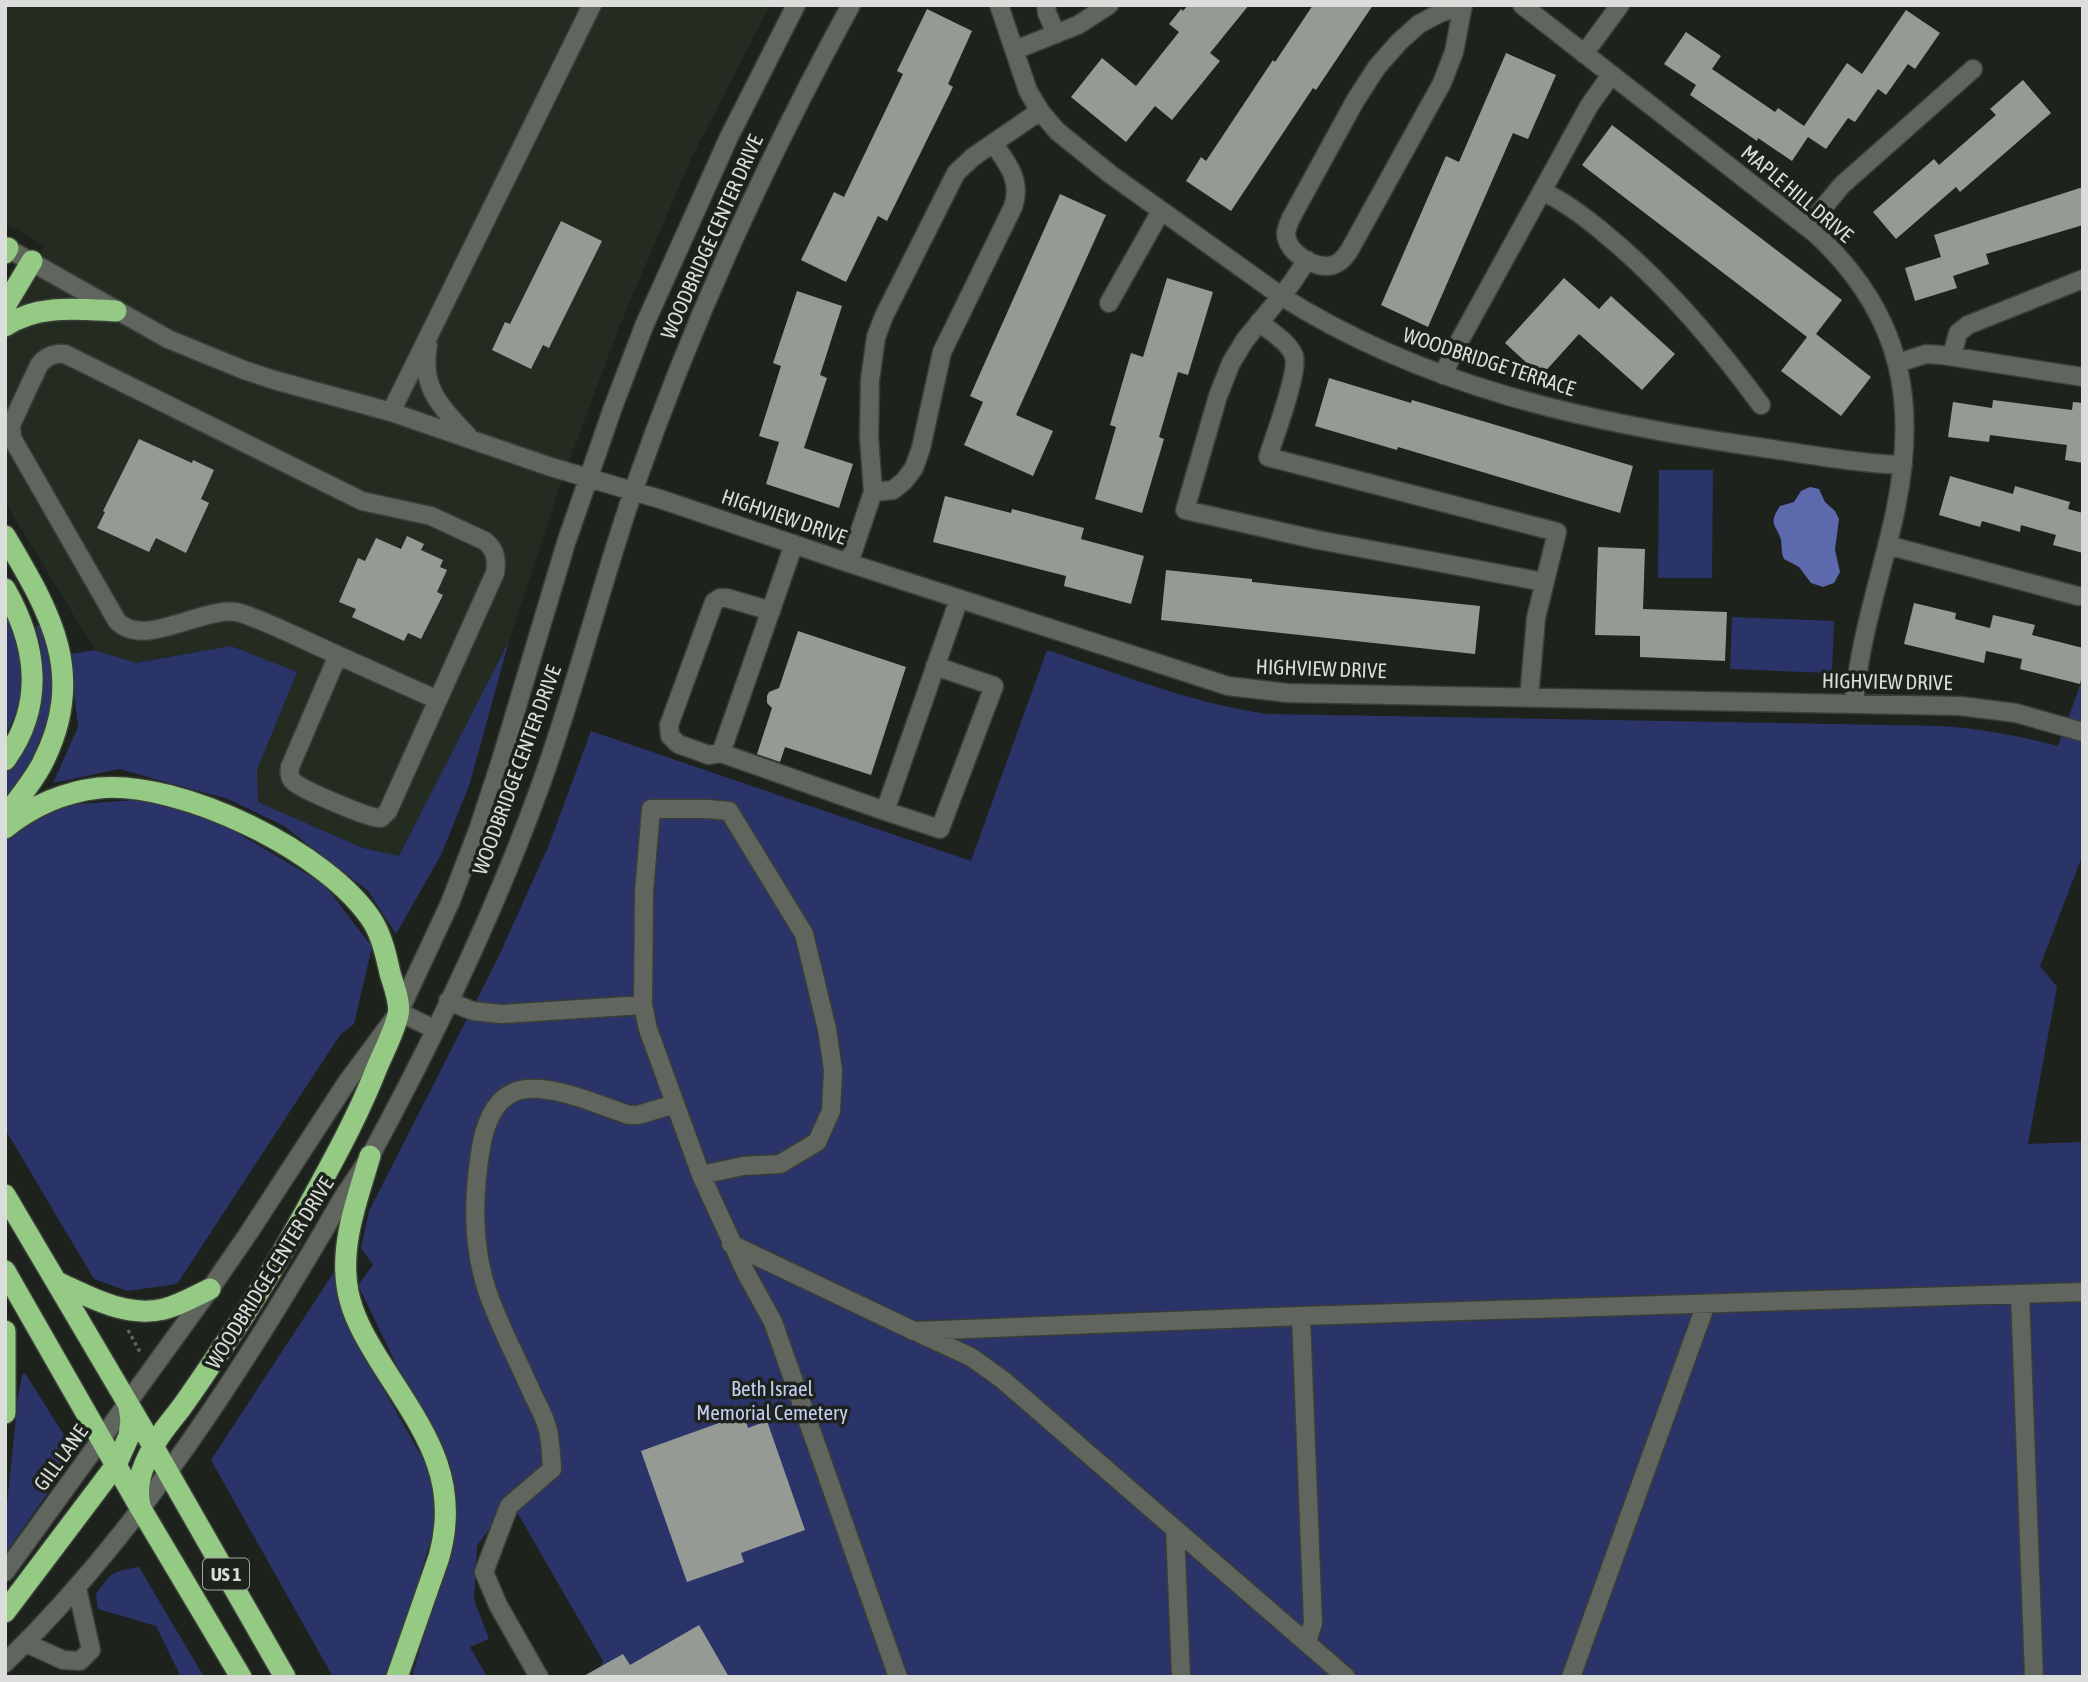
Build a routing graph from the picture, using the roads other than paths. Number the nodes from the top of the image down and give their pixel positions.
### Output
1 (592, 5) edge
2 (796, 5) edge
3 (851, 5) edge
4 (999, 5) edge
5 (1046, 5) edge
6 (1109, 5) edge
7 (1522, 5) edge
8 (1620, 5) edge
9 (1463, 6) edge
10 (1056, 34) junction
11 (1015, 50) junction
12 (1584, 54) junction
13 (1973, 69) dead end
14 (1611, 75) junction
15 (1040, 111) junction
16 (993, 144) junction
17 (1542, 191) junction
18 (1161, 211) junction
19 (1807, 227) junction
20 (6, 249) edge
21 (1307, 260) junction
22 (32, 261) junction
23 (2083, 279) edge
24 (1280, 296) junction
25 (1109, 303) dead end
26 (5, 306) edge
27 (116, 311) junction
28 (435, 322) junction
29 (1259, 322) junction
30 (5, 326) edge
31 (1952, 356) junction
32 (1898, 363) junction
33 (1443, 376) junction
34 (2083, 377) edge
35 (1761, 405) dead end
36 (391, 411) junction
37 (470, 439) junction
38 (1903, 465) junction
39 (587, 478) junction
40 (634, 491) junction
41 (873, 492) junction
42 (5, 536) edge
43 (794, 544) junction
44 (1887, 545) junction
45 (849, 563) junction
46 (1544, 582) junction
47 (5, 589) edge
48 (2078, 596) dead end
49 (959, 599) junction
50 (771, 611) junction
51 (338, 655) junction
52 (935, 666) junction
53 (1528, 698) junction
54 (438, 700) junction
55 (1854, 704) junction
56 (2083, 732) edge
57 (721, 753) junction
58 (5, 760) edge
59 (884, 811) junction
60 (5, 817) edge
61 (5, 828) edge
62 (448, 1000) junction
63 (643, 1004) junction
64 (399, 1012) junction
65 (434, 1029) junction
66 (675, 1104) junction
67 (370, 1156) junction
68 (701, 1175) junction
69 (5, 1195) edge
70 (731, 1244) junction
71 (5, 1271) edge
72 (57, 1282) junction
73 (210, 1289) junction
74 (2083, 1292) edge
75 (2020, 1294) junction
76 (1706, 1304) junction
77 (1301, 1316) junction
78 (5, 1331) edge
79 (914, 1331) junction
80 (128, 1403) junction
81 (5, 1413) edge
82 (102, 1440) junction
83 (153, 1446) junction
84 (116, 1465) junction
85 (168, 1472) junction
86 (141, 1509) junction
87 (1175, 1529) junction
88 (5, 1572) edge
89 (77, 1588) junction
90 (5, 1612) edge
91 (1307, 1642) junction
92 (26, 1643) junction
93 (224, 1648) junction
94 (5, 1663) edge
95 (227, 1677) edge
96 (241, 1677) edge
97 (285, 1677) edge
98 (397, 1677) edge
99 (539, 1677) edge
100 (898, 1677) edge
101 (1181, 1677) edge
102 (1346, 1677) edge
103 (1571, 1677) edge
104 (2034, 1677) edge

1 - 28 street
2 - 39 street, WOODBRIDGE CENTER DRIVE
3 - 40 street, WOODBRIDGE CENTER DRIVE
4 - 11 street, WOODBRIDGE TERRACE
5 - 10 street
6 - 10 street
7 - 12 street, MAPLE HILL DRIVE
8 - 12 street
9 - 21 street
9 - 21 street
10 - 11 street
11 - 15 street, WOODBRIDGE TERRACE
12 - 14 street, MAPLE HILL DRIVE
13 - 19 street
14 - 17 street
14 - 19 street, MAPLE HILL DRIVE
15 - 16 street
15 - 18 street, WOODBRIDGE TERRACE
16 - 41 street
16 - 41 street
17 - 33 street
17 - 35 street
18 - 24 street, WOODBRIDGE TERRACE
18 - 25 street
19 - 32 street, MAPLE HILL DRIVE
20 - 22 street, HIGHVIEW DRIVE
21 - 24 street
22 - 26 highway
22 - 27 street, HIGHVIEW DRIVE
23 - 31 street
24 - 29 street
24 - 33 street, WOODBRIDGE TERRACE
27 - 30 highway
27 - 36 street, HIGHVIEW DRIVE
28 - 36 street
28 - 37 street
29 - 46 street
29 - 46 street
31 - 32 street
31 - 34 street
32 - 38 street, MAPLE HILL DRIVE
33 - 38 street, WOODBRIDGE TERRACE
36 - 37 street, HIGHVIEW DRIVE
37 - 39 street, HIGHVIEW DRIVE
38 - 44 street, MAPLE HILL DRIVE
39 - 40 street, HIGHVIEW DRIVE
39 - 64 street, WOODBRIDGE CENTER DRIVE
40 - 43 street, HIGHVIEW DRIVE
40 - 62 street, WOODBRIDGE CENTER DRIVE
41 - 45 street
42 - 60 highway
43 - 45 street, HIGHVIEW DRIVE
43 - 50 street
44 - 48 street
44 - 55 street, MAPLE HILL DRIVE
45 - 49 street, HIGHVIEW DRIVE
46 - 53 street
47 - 58 highway
49 - 52 street
49 - 53 street, HIGHVIEW DRIVE
50 - 57 street
50 - 57 street
51 - 54 street
51 - 54 street
51 - 54 street
52 - 59 street
52 - 59 street
53 - 55 street, HIGHVIEW DRIVE
55 - 56 street, HIGHVIEW DRIVE
57 - 59 street
61 - 64 highway
62 - 63 street
62 - 65 street, WOODBRIDGE CENTER DRIVE
63 - 66 street
63 - 68 street
64 - 65 street
64 - 73 street, WOODBRIDGE CENTER DRIVE
64 - 83 highway
65 - 67 street, WOODBRIDGE CENTER DRIVE
66 - 68 street
66 - 99 street
67 - 85 street, WOODBRIDGE CENTER DRIVE
67 - 98 highway
68 - 70 street
69 - 72 highway, US 1
70 - 79 street
70 - 100 street
71 - 82 highway, US 1
72 - 73 highway
72 - 80 highway, US 1
73 - 80 street, WOODBRIDGE CENTER DRIVE
74 - 75 street
75 - 76 street
75 - 104 street
76 - 77 street
76 - 103 street
77 - 79 street
77 - 91 street
78 - 81 highway
79 - 87 street
80 - 82 street, GILL LANE
80 - 83 highway, US 1
80 - 84 highway
82 - 84 highway, US 1
82 - 88 street, GILL LANE
83 - 85 highway, US 1
83 - 86 highway
84 - 86 highway, US 1
84 - 90 highway
85 - 86 street, WOODBRIDGE CENTER DRIVE
85 - 97 highway, US 1
86 - 89 street
86 - 93 highway, US 1
87 - 91 street
87 - 101 street
89 - 92 street
89 - 92 street
91 - 102 street
92 - 94 street
93 - 95 highway
93 - 96 highway, US 1

